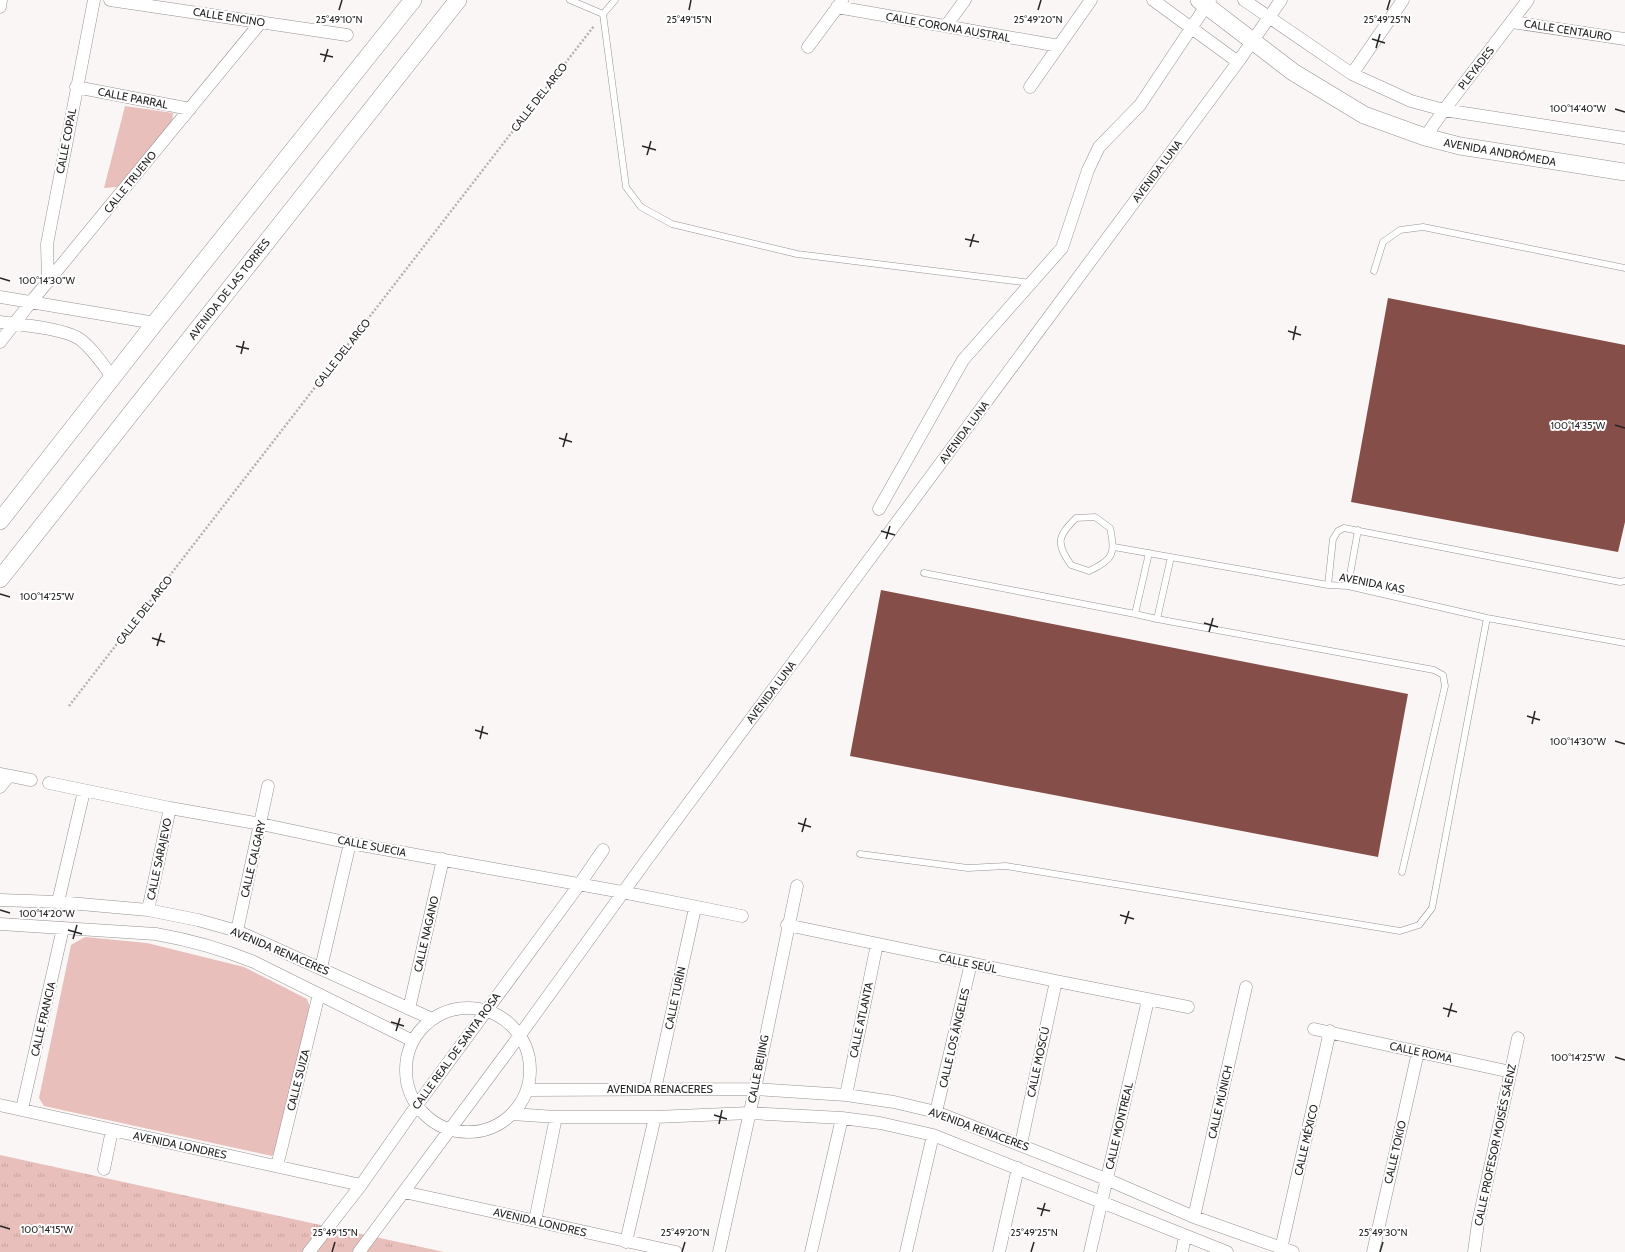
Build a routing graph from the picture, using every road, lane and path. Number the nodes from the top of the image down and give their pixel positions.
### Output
1 (1, 0) edge
2 (94, 0) edge
3 (110, 0) edge
4 (414, 0) edge
5 (458, 0) edge
6 (570, 0) edge
7 (615, 0) edge
8 (965, 0) edge
9 (1092, 0) edge
10 (1153, 0) edge
11 (1244, 0) edge
12 (1281, 0) edge
13 (1403, 0) edge
14 (1528, 0) edge
15 (1205, 2) edge
16 (840, 4) edge
17 (0, 7) edge
18 (603, 14) junction
19 (1269, 18) junction
20 (261, 22) junction
21 (1512, 22) junction
22 (946, 26) junction
23 (1191, 27) junction
24 (348, 36) dead end
25 (1625, 39) edge
26 (1253, 41) junction
27 (1059, 46) junction
28 (808, 47) dead end
29 (1238, 62) junction
30 (1352, 74) junction
31 (76, 87) junction
32 (1030, 87) dead end
33 (190, 109) junction
34 (1444, 110) junction
35 (1425, 137) junction
36 (1625, 138) edge
37 (1625, 172) edge
38 (1625, 268) edge
39 (1374, 271) dead end
40 (48, 282) junction
41 (1031, 283) junction
42 (0, 297) edge
43 (31, 302) junction
44 (0, 322) edge
45 (156, 323) junction
46 (14, 324) junction
47 (0, 342) edge
48 (113, 378) junction
49 (879, 509) dead end
50 (0, 521) edge
51 (1358, 530) junction
52 (1114, 546) junction
53 (1149, 554) junction
54 (1171, 557) junction
55 (924, 573) dead end
56 (0, 578) edge
57 (1625, 581) edge
58 (1328, 585) junction
59 (1348, 586) junction
60 (1135, 614) junction
61 (1487, 618) junction
62 (1157, 619) junction
63 (1625, 643) edge
64 (69, 706) dead end
65 (4, 775) edge
66 (31, 780) dead end
67 (49, 783) dead end
68 (268, 786) dead end
69 (0, 787) edge
70 (84, 791) junction
71 (170, 808) junction
72 (261, 824) junction
73 (350, 843) junction
74 (603, 850) dead end
75 (860, 854) dead end
76 (443, 859) junction
77 (1402, 872) dead end
78 (579, 885) junction
79 (797, 886) dead end
80 (622, 892) junction
81 (0, 900) edge
82 (58, 902) junction
83 (695, 908) junction
84 (148, 910) junction
85 (742, 916) dead end
86 (0, 924) edge
87 (788, 925) junction
88 (63, 928) junction
89 (237, 931) junction
90 (877, 944) junction
91 (971, 964) junction
92 (321, 968) junction
93 (1056, 981) junction
94 (1246, 987) dead end
95 (319, 994) junction
96 (1148, 1000) junction
97 (1188, 1007) dead end
98 (409, 1009) junction
99 (486, 1010) junction
100 (432, 1019) junction
101 (1314, 1028) dead end
102 (1330, 1031) junction
103 (520, 1035) junction
104 (1518, 1038) dead end
105 (413, 1041) junction
106 (1418, 1052) junction
107 (1511, 1072) junction
108 (655, 1089) junction
109 (755, 1089) junction
110 (527, 1090) junction
111 (846, 1095) junction
112 (0, 1105) edge
113 (417, 1105) junction
114 (22, 1110) junction
115 (936, 1112) junction
116 (750, 1113) junction
117 (512, 1114) junction
118 (556, 1117) junction
119 (655, 1117) junction
120 (842, 1118) junction
121 (112, 1130) junction
122 (449, 1130) junction
123 (933, 1135) junction
124 (1021, 1144) junction
125 (277, 1166) junction
126 (1018, 1168) junction
127 (104, 1169) dead end
128 (1106, 1179) junction
129 (361, 1185) junction
130 (404, 1192) junction
131 (1101, 1203) junction
132 (1194, 1217) junction
133 (535, 1222) junction
134 (1185, 1236) junction
135 (626, 1242) junction
136 (1287, 1250) edge
137 (308, 1252) edge
138 (359, 1252) edge
139 (676, 1252) edge
140 (719, 1252) edge
141 (811, 1252) edge
142 (906, 1252) edge
143 (998, 1252) edge
144 (1090, 1252) edge
145 (1182, 1252) edge
146 (1227, 1252) edge
147 (1373, 1252) edge
148 (1474, 1252) edge

1 - 17 street
2 - 31 street, CALLE COPAL
3 - 20 street, CALLE ENCINO
4 - 45 street
5 - 56 street, AVENIDA DE LAS TORRES
6 - 18 lane
7 - 18 lane
8 - 22 street
9 - 27 street
10 - 23 street
11 - 19 street
12 - 19 street, AVENIDA LUNA
13 - 30 street
14 - 21 street, PLEYADES
15 - 23 street
15 - 26 street, AVENIDA ANDRÓMEDA
16 - 22 street, CALLE CORONA AUSTRAL
16 - 28 street
18 - 41 lane
18 - 64 path, CALLE DEL ARCO
19 - 26 street, AVENIDA LUNA
19 - 30 street
20 - 24 street, CALLE ENCINO
20 - 33 street, CALLE TRUENO
21 - 25 street, CALLE CENTAURO
21 - 34 street, PLEYADES
22 - 27 street, CALLE CORONA AUSTRAL
23 - 29 street
23 - 41 street
26 - 29 street, AVENIDA LUNA
26 - 35 street, AVENIDA ANDRÓMEDA
27 - 32 street
29 - 80 street, AVENIDA LUNA
30 - 34 street
31 - 33 street, CALLE PARRAL
31 - 40 street, CALLE COPAL
33 - 40 street, CALLE TRUENO
34 - 35 street, PLEYADES
34 - 36 street
35 - 37 street, AVENIDA ANDRÓMEDA
38 - 39 lane
40 - 43 street, CALLE TRUENO
41 - 49 street
42 - 43 street
43 - 45 street
43 - 46 street, CALLE TRUENO
44 - 46 street
45 - 48 street
46 - 47 street, CALLE TRUENO
46 - 48 street
48 - 50 street
51 - 57 lane
51 - 58 lane
51 - 59 lane
52 - 52 lane
52 - 53 lane, AVENIDA KAS
53 - 54 lane, AVENIDA KAS
53 - 60 lane
54 - 58 lane, AVENIDA KAS
54 - 62 lane
55 - 60 lane
58 - 59 lane, AVENIDA KAS
59 - 61 lane, AVENIDA KAS
60 - 62 lane
61 - 63 lane, AVENIDA KAS
61 - 75 lane
62 - 77 lane
65 - 66 street
65 - 69 street
67 - 70 street, CALLE SUECIA
68 - 72 street, CALLE CALGARY
70 - 71 street, CALLE SUECIA
70 - 82 street
71 - 72 street, CALLE SUECIA
71 - 84 street, CALLE SARAJEVO
72 - 73 street, CALLE SUECIA
72 - 89 street, CALLE CALGARY
73 - 76 street, CALLE SUECIA
73 - 92 street
74 - 78 street, CALLE REAL DE SANTA ROSA
76 - 78 street, CALLE SUECIA
76 - 98 street, CALLE NAGANO
78 - 80 street, CALLE SUECIA
78 - 99 street, CALLE REAL DE SANTA ROSA
79 - 87 street, CALLE BEIJING
80 - 83 street, CALLE SUECIA
80 - 103 street
81 - 82 street, AVENIDA RENACERES
82 - 84 street, AVENIDA RENACERES
83 - 85 street, CALLE SUECIA
83 - 108 street, CALLE TURÍN
84 - 89 street, AVENIDA RENACERES
86 - 88 street, AVENIDA RENACERES
87 - 90 street, CALLE SEÚL
87 - 109 street, CALLE BEIJING
88 - 95 street, AVENIDA RENACERES
88 - 114 street, CALLE FRANCIA
89 - 92 street, AVENIDA RENACERES
90 - 91 street, CALLE SEÚL
90 - 111 street, CALLE ATLANTA
91 - 93 street, CALLE SEÚL
91 - 115 street, CALLE LOS ÁNGELES
92 - 98 street, AVENIDA RENACERES
93 - 96 street, CALLE SEÚL
93 - 124 street, CALLE MOSCÚ
94 - 132 street, CALLE MÚNICH
95 - 105 street, AVENIDA RENACERES
95 - 125 street, CALLE SUIZA
96 - 97 street, CALLE SEÚL
96 - 128 street, CALLE MONTREAL
98 - 100 street, AVENIDA RENACERES
99 - 100 street
99 - 103 street
99 - 113 street, CALLE REAL DE SANTA ROSA
100 - 105 street
101 - 102 street, CALLE ROMA
102 - 106 street, CALLE ROMA
102 - 136 street, CALLE MÉXICO
103 - 110 street
103 - 122 street
104 - 107 street, CALLE PROFESOR MOISÉS SÁENZ
105 - 113 street
106 - 107 street, CALLE ROMA
106 - 147 street, CALLE TOKIO
107 - 148 street, CALLE PROFESOR MOISÉS SÁENZ
108 - 109 street, AVENIDA RENACERES
108 - 110 street, AVENIDA RENACERES
109 - 111 street, AVENIDA RENACERES
109 - 116 street, CALLE BEIJING
110 - 117 street
111 - 115 street, AVENIDA RENACERES
112 - 114 street, AVENIDA LONDRES
113 - 122 street
113 - 129 street, CALLE REAL DE SANTA ROSA
114 - 121 street, AVENIDA LONDRES
115 - 124 street, AVENIDA RENACERES
116 - 119 street, AVENIDA RENACERES
116 - 120 street, AVENIDA RENACERES
116 - 140 street, CALLE BEIJING
117 - 118 street, AVENIDA RENACERES
117 - 122 street
118 - 119 street, AVENIDA RENACERES
118 - 133 street
119 - 135 street
120 - 123 street, AVENIDA RENACERES
120 - 141 street
121 - 125 street, AVENIDA LONDRES
121 - 127 street
122 - 130 street
123 - 126 street, AVENIDA RENACERES
123 - 142 street
124 - 128 street, AVENIDA RENACERES
125 - 129 street, AVENIDA LONDRES
126 - 131 street, AVENIDA RENACERES
126 - 143 street
128 - 131 street, CALLE MONTREAL
128 - 132 street, AVENIDA RENACERES
129 - 137 street, CALLE REAL DE SANTA ROSA
130 - 133 street, AVENIDA LONDRES
130 - 138 street
131 - 134 street, AVENIDA RENACERES
131 - 144 street, CALLE MONTREAL
132 - 136 street, AVENIDA RENACERES
133 - 135 street, AVENIDA LONDRES
134 - 145 street
134 - 146 street, AVENIDA RENACERES
135 - 139 street, AVENIDA LONDRES

